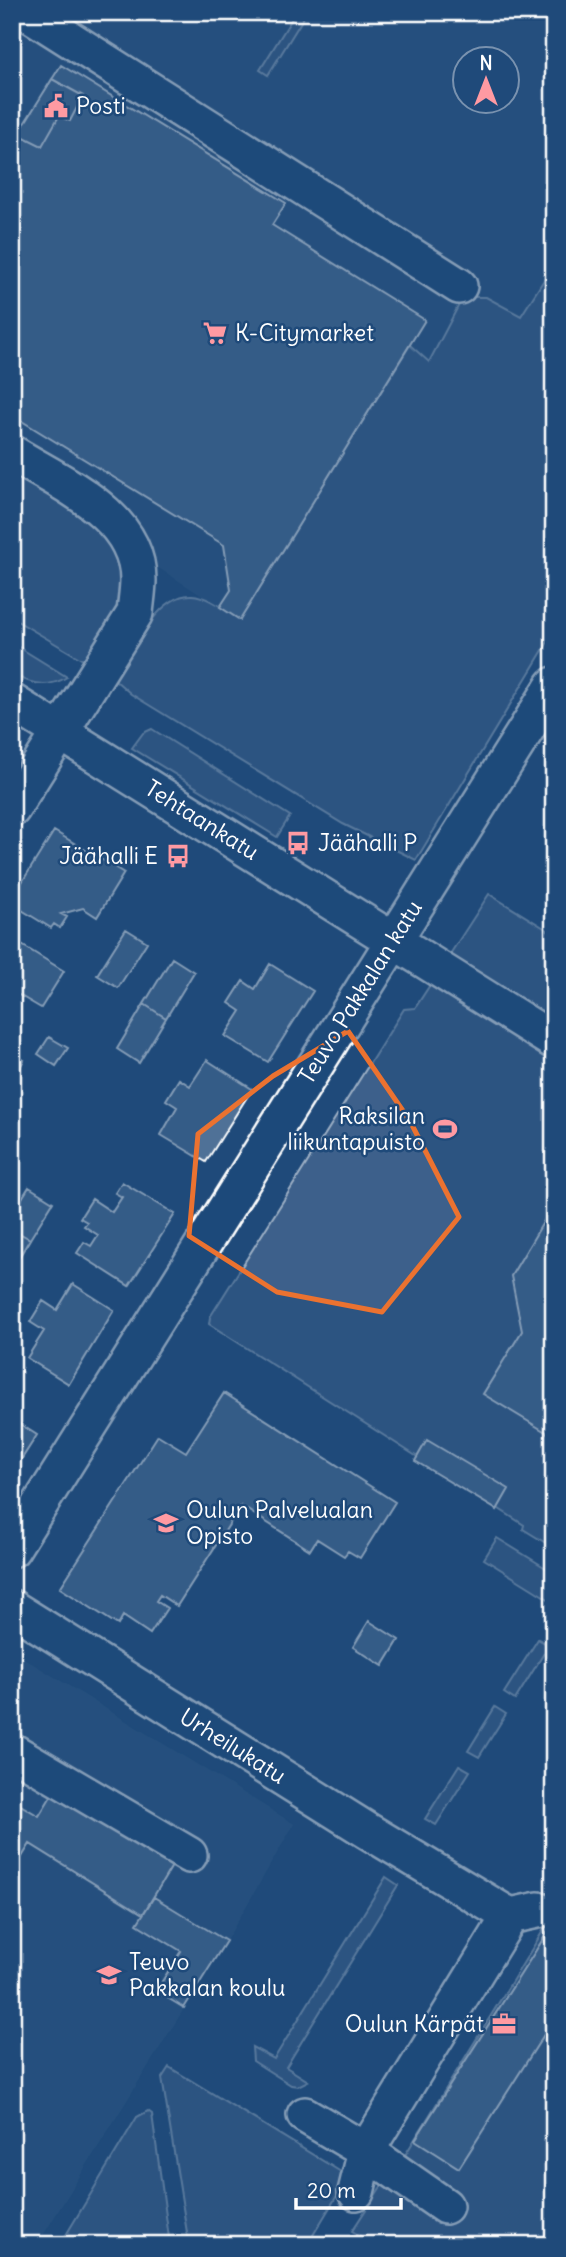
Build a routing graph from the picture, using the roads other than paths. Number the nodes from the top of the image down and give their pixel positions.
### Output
1 (27, 12) edge
2 (459, 286) dead end
3 (12, 453) edge
4 (554, 685) edge
5 (12, 702) edge
6 (60, 732) junction
7 (12, 809) edge
8 (392, 938) junction
9 (554, 1041) edge
10 (12, 1549) edge
11 (12, 1608) edge
12 (12, 1751) edge
13 (189, 1855) dead end
14 (304, 2115) dead end
15 (366, 2151) junction
16 (356, 2192) dead end
17 (445, 2206) dead end

1 - 2 street
3 - 6 street
4 - 8 street, Teuvo Pakkalan katu
5 - 6 street, Tehtaankatu
6 - 7 street
6 - 8 street, Tehtaankatu
8 - 9 street, Tehtaankatu
8 - 10 street, Teuvo Pakkalan katu
11 - 15 street, Urheilukatu
12 - 13 street
14 - 15 street
15 - 16 street
15 - 17 street

